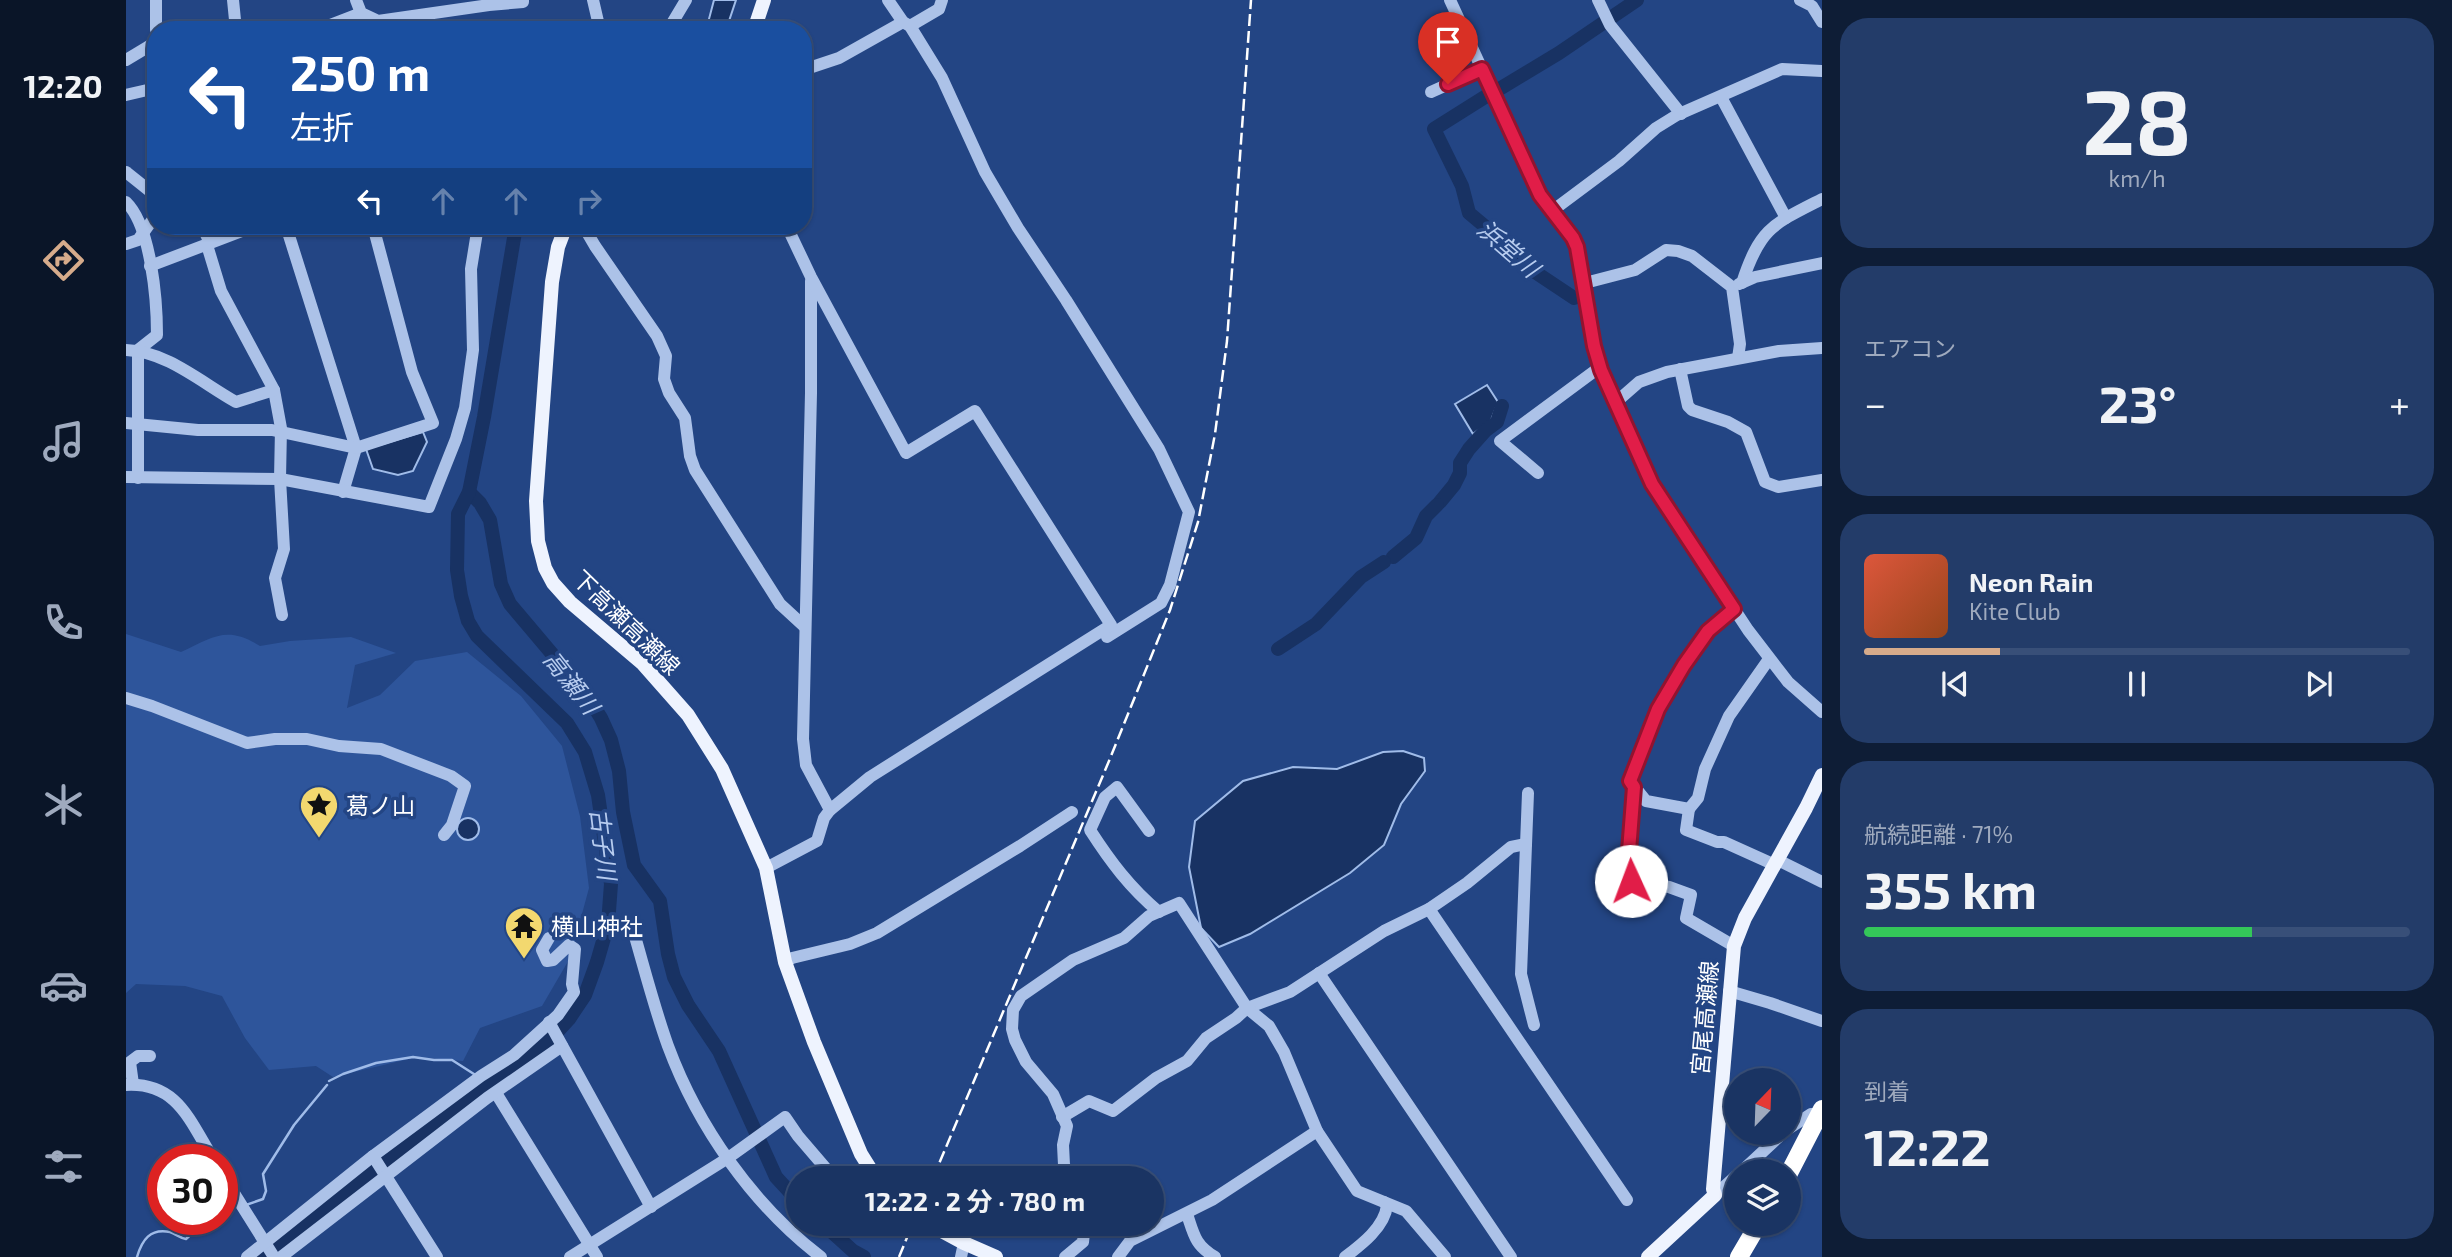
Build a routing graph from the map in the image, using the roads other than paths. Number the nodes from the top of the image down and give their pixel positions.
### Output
1 (156, 0) edge
2 (233, 0) edge
3 (356, 0) edge
4 (523, 0) edge
5 (593, 0) edge
6 (686, 0) edge
7 (764, 0) edge
8 (888, 0) edge
9 (942, 0) edge
10 (1450, 0) edge
11 (1598, 0) edge
12 (1800, 0) edge
13 (361, 13) junction
14 (156, 21) edge
15 (235, 21) edge
16 (340, 21) edge
17 (372, 21) edge
18 (405, 21) edge
19 (598, 21) edge
20 (673, 21) edge
21 (757, 21) edge
22 (1822, 22) edge
23 (907, 24) junction
24 (147, 47) edge
25 (126, 60) edge
26 (812, 67) edge
27 (1482, 69) junction
28 (1822, 71) edge
29 (147, 90) edge
30 (1431, 92) dead end
31 (126, 94) edge
32 (1721, 97) junction
33 (126, 102) edge
34 (1681, 114) junction
35 (126, 172) edge
36 (147, 189) edge
37 (1822, 199) edge
38 (126, 202) edge
39 (1552, 211) junction
40 (1786, 218) junction
41 (147, 229) edge
42 (144, 234) junction
43 (205, 235) edge
44 (232, 235) edge
45 (289, 235) edge
46 (375, 235) edge
47 (477, 235) edge
48 (563, 235) edge
49 (589, 235) edge
50 (791, 235) edge
51 (126, 244) edge
52 (208, 244) junction
53 (1822, 264) edge
54 (150, 266) junction
55 (811, 277) junction
56 (1585, 283) junction
57 (1737, 285) junction
58 (1822, 348) edge
59 (132, 350) edge
60 (1738, 358) junction
61 (1600, 367) junction
62 (1680, 369) junction
63 (274, 390) junction
64 (1615, 402) junction
65 (132, 424) edge
66 (281, 432) junction
67 (356, 448) junction
68 (1538, 473) dead end
69 (132, 477) edge
70 (280, 479) junction
71 (1822, 480) edge
72 (343, 492) junction
73 (1734, 609) junction
74 (282, 615) dead end
75 (805, 627) junction
76 (1106, 637) dead end
77 (1769, 659) junction
78 (126, 698) edge
79 (1822, 712) edge
80 (1822, 775) edge
81 (1634, 787) junction
82 (1528, 793) dead end
83 (1689, 809) junction
84 (830, 810) junction
85 (1072, 812) dead end
86 (1149, 831) dead end
87 (444, 835) dead end
88 (1526, 844) junction
89 (1777, 862) junction
90 (766, 868) junction
91 (1822, 882) edge
92 (1430, 909) junction
93 (1159, 912) junction
94 (630, 928) dead end
95 (549, 938) dead end
96 (1734, 946) junction
97 (785, 962) junction
98 (1319, 973) junction
99 (1729, 992) junction
100 (1247, 1008) junction
101 (1822, 1021) edge
102 (549, 1022) junction
103 (1534, 1025) dead end
104 (561, 1045) junction
105 (150, 1056) dead end
106 (129, 1084) edge
107 (496, 1093) junction
108 (1821, 1111) edge
109 (1062, 1117) junction
110 (1801, 1121) edge
111 (1317, 1131) junction
112 (1817, 1134) edge
113 (204, 1144) edge
114 (1771, 1145) edge
115 (861, 1154) junction
116 (373, 1156) junction
117 (730, 1157) junction
118 (1755, 1159) edge
119 (1799, 1159) edge
120 (823, 1166) edge
121 (865, 1166) edge
122 (868, 1166) edge
123 (1065, 1166) edge
124 (386, 1175) junction
125 (1724, 1187) edge
126 (1715, 1195) junction
127 (238, 1199) edge
128 (1626, 1200) dead end
129 (1384, 1202) junction
130 (651, 1207) junction
131 (1187, 1214) junction
132 (944, 1236) edge
133 (1083, 1236) edge
134 (1751, 1236) edge
135 (266, 1244) junction
136 (589, 1245) junction
137 (962, 1250) edge
138 (247, 1257) edge
139 (274, 1257) edge
140 (281, 1257) edge
141 (437, 1257) edge
142 (570, 1257) edge
143 (597, 1257) edge
144 (821, 1257) edge
145 (996, 1257) edge
146 (1065, 1257) edge
147 (1118, 1257) edge
148 (1216, 1257) edge
149 (1345, 1257) edge
150 (1446, 1257) edge
151 (1511, 1257) edge
152 (1648, 1257) edge
153 (1739, 1257) edge

1 - 14 street
2 - 15 street
3 - 13 street
4 - 18 street
5 - 19 street
6 - 20 street
7 - 21 main road
8 - 23 street
9 - 23 street
10 - 27 street
11 - 34 street
12 - 22 street
13 - 16 street
13 - 17 street
23 - 26 street
23 - 76 street
24 - 25 street
27 - 30 street
27 - 39 street
28 - 32 street
29 - 31 street
31 - 33 street
32 - 34 street
32 - 40 street
34 - 39 street
35 - 36 street
37 - 40 street
38 - 42 street
39 - 56 street
40 - 57 street
41 - 42 street
42 - 51 street
42 - 54 street
43 - 52 street
44 - 52 street
45 - 67 street
46 - 67 street
47 - 72 street
48 - 90 main road, 下高瀬高瀬線
49 - 75 street
50 - 55 street
52 - 54 street
52 - 63 street
53 - 57 street
54 - 59 street
55 - 75 street
55 - 84 street
56 - 57 street
56 - 61 street
57 - 60 street
58 - 60 street
59 - 63 street
59 - 65 street
60 - 62 street
61 - 64 street
61 - 68 street
62 - 64 street
62 - 71 street
63 - 66 street
64 - 73 street
65 - 66 street
65 - 69 street
66 - 67 street
66 - 70 street
67 - 72 street
69 - 70 street
70 - 72 street
70 - 74 street
73 - 77 street
73 - 81 street
75 - 84 street
77 - 79 street
77 - 83 street
78 - 87 street
80 - 89 main road, 宮尾高瀬線
81 - 83 street
81 - 96 street
82 - 88 street
83 - 89 street
84 - 90 street
85 - 97 street
86 - 93 street
88 - 92 street
88 - 103 street
89 - 91 street
89 - 96 main road, 宮尾高瀬線
90 - 97 main road, 下高瀬高瀬線
92 - 98 street
92 - 128 street
93 - 100 street
93 - 109 street
94 - 117 street
95 - 102 street
96 - 99 main road, 宮尾高瀬線
97 - 115 main road, 下高瀬高瀬線
98 - 100 street
98 - 151 street
99 - 101 street
99 - 126 main road, 宮尾高瀬線
100 - 109 street
100 - 111 street
102 - 104 street
102 - 116 street
104 - 107 street
104 - 130 street
105 - 106 street
106 - 113 street
107 - 124 street
107 - 136 street
108 - 110 street
108 - 112 highway
109 - 123 street
111 - 129 street
111 - 131 street
112 - 119 highway
114 - 118 street
115 - 121 street
115 - 122 main road, 下高瀬高瀬線
116 - 124 street
116 - 135 street
117 - 120 street
117 - 130 street
117 - 144 street
124 - 140 street
124 - 141 street
125 - 126 street
126 - 152 main road
127 - 135 street
129 - 149 street
129 - 150 street
130 - 136 street
131 - 147 street
131 - 148 street
132 - 137 main road
133 - 146 street
134 - 153 highway
135 - 138 street
135 - 139 street
136 - 142 street
136 - 143 street
137 - 145 main road

